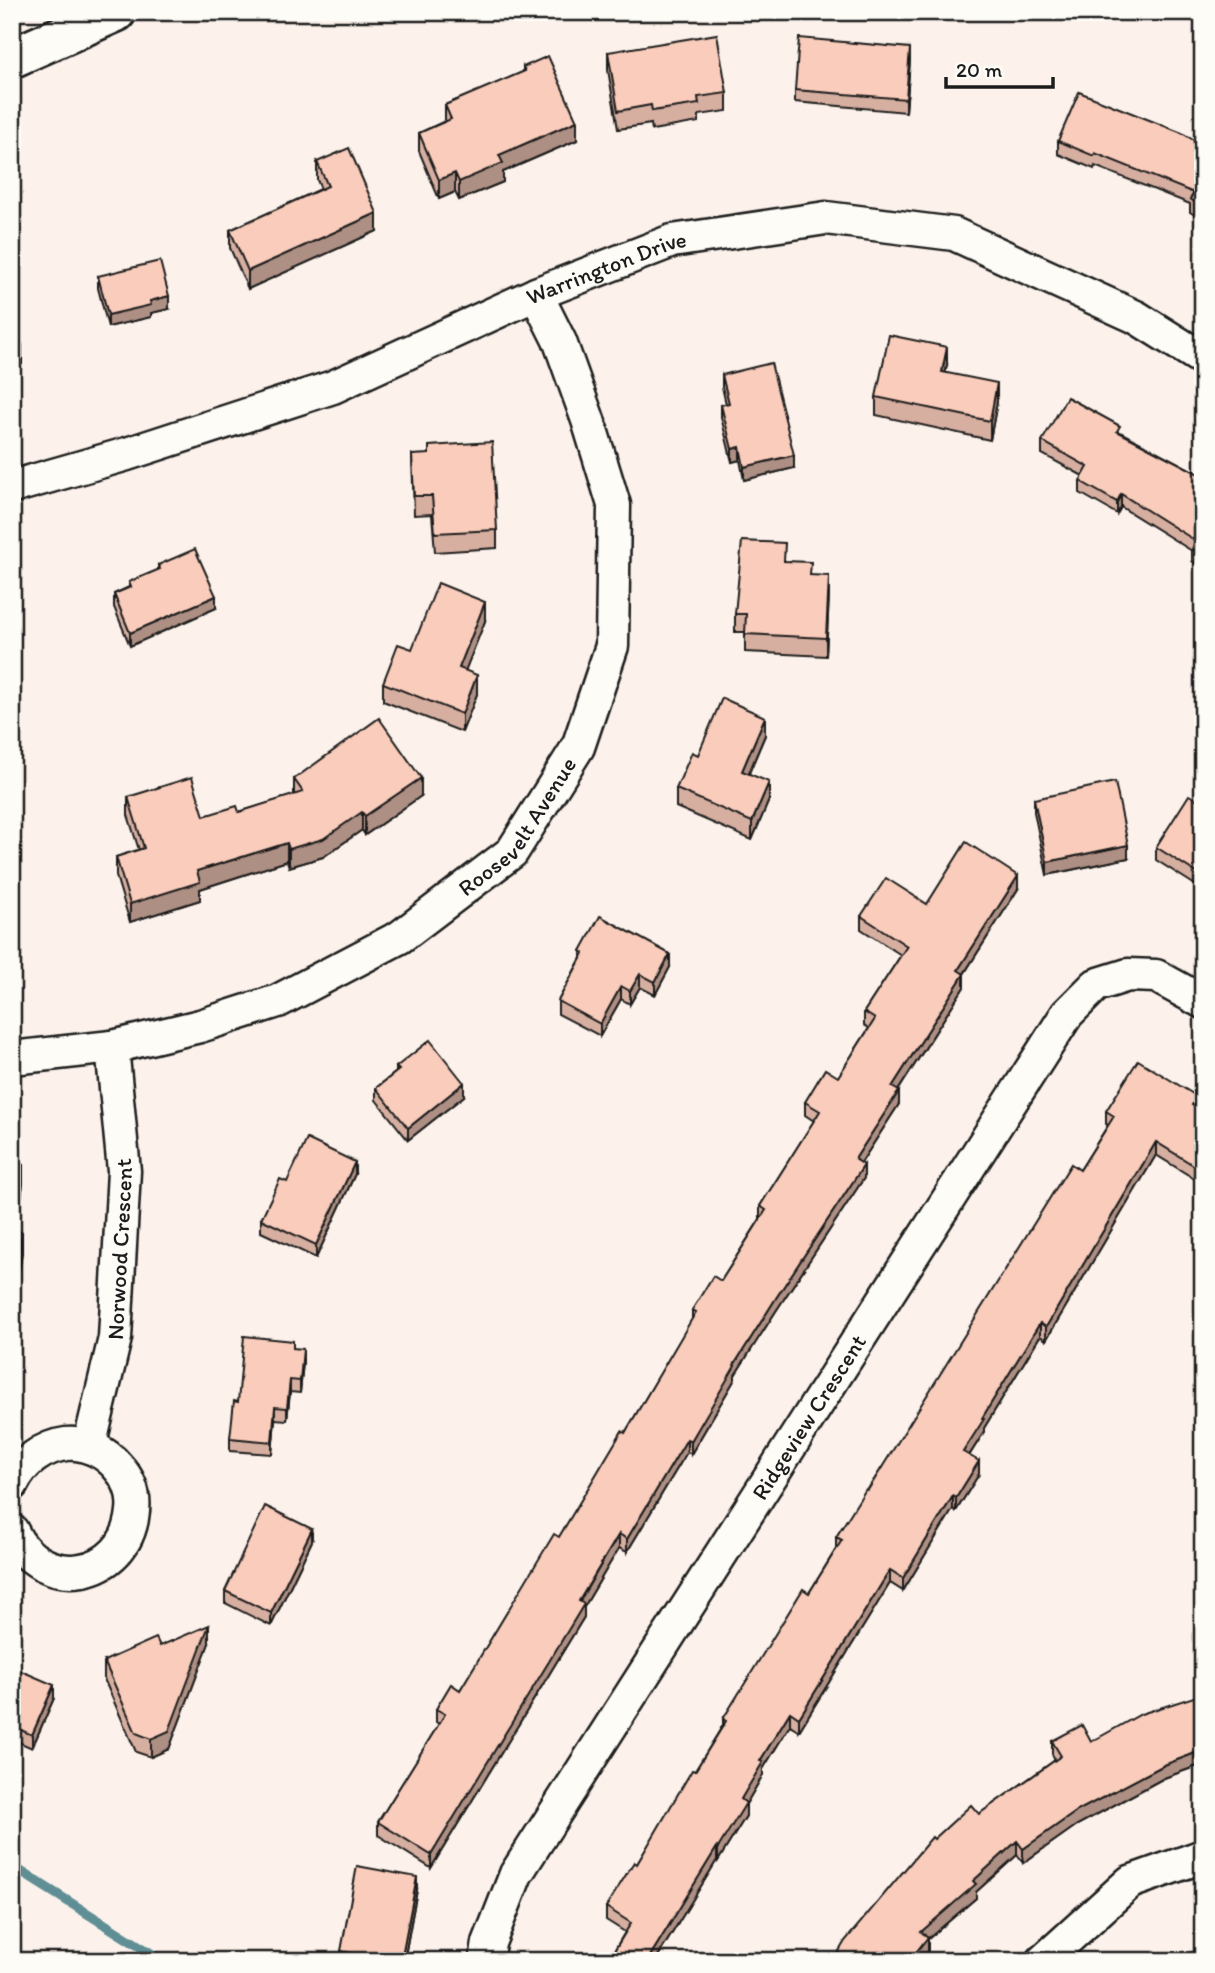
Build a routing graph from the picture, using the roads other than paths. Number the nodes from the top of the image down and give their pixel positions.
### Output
1 (116, 12) edge
2 (12, 58) edge
3 (536, 294) junction
4 (1203, 359) edge
5 (12, 487) edge
6 (1203, 1002) edge
7 (112, 1047) junction
8 (12, 1058) edge
9 (89, 1447) junction
10 (12, 1484) edge
11 (12, 1531) edge
12 (1203, 1856) edge
13 (486, 1961) edge
14 (1043, 1961) edge

1 - 2 main road
3 - 4 street, Warrington Drive
3 - 5 street, Warrington Drive
3 - 7 street, Roosevelt Avenue
6 - 13 street, Ridgeview Crescent
7 - 8 street, Roosevelt Avenue
7 - 9 street, Norwood Crescent
9 - 10 street
9 - 11 street
12 - 14 street

